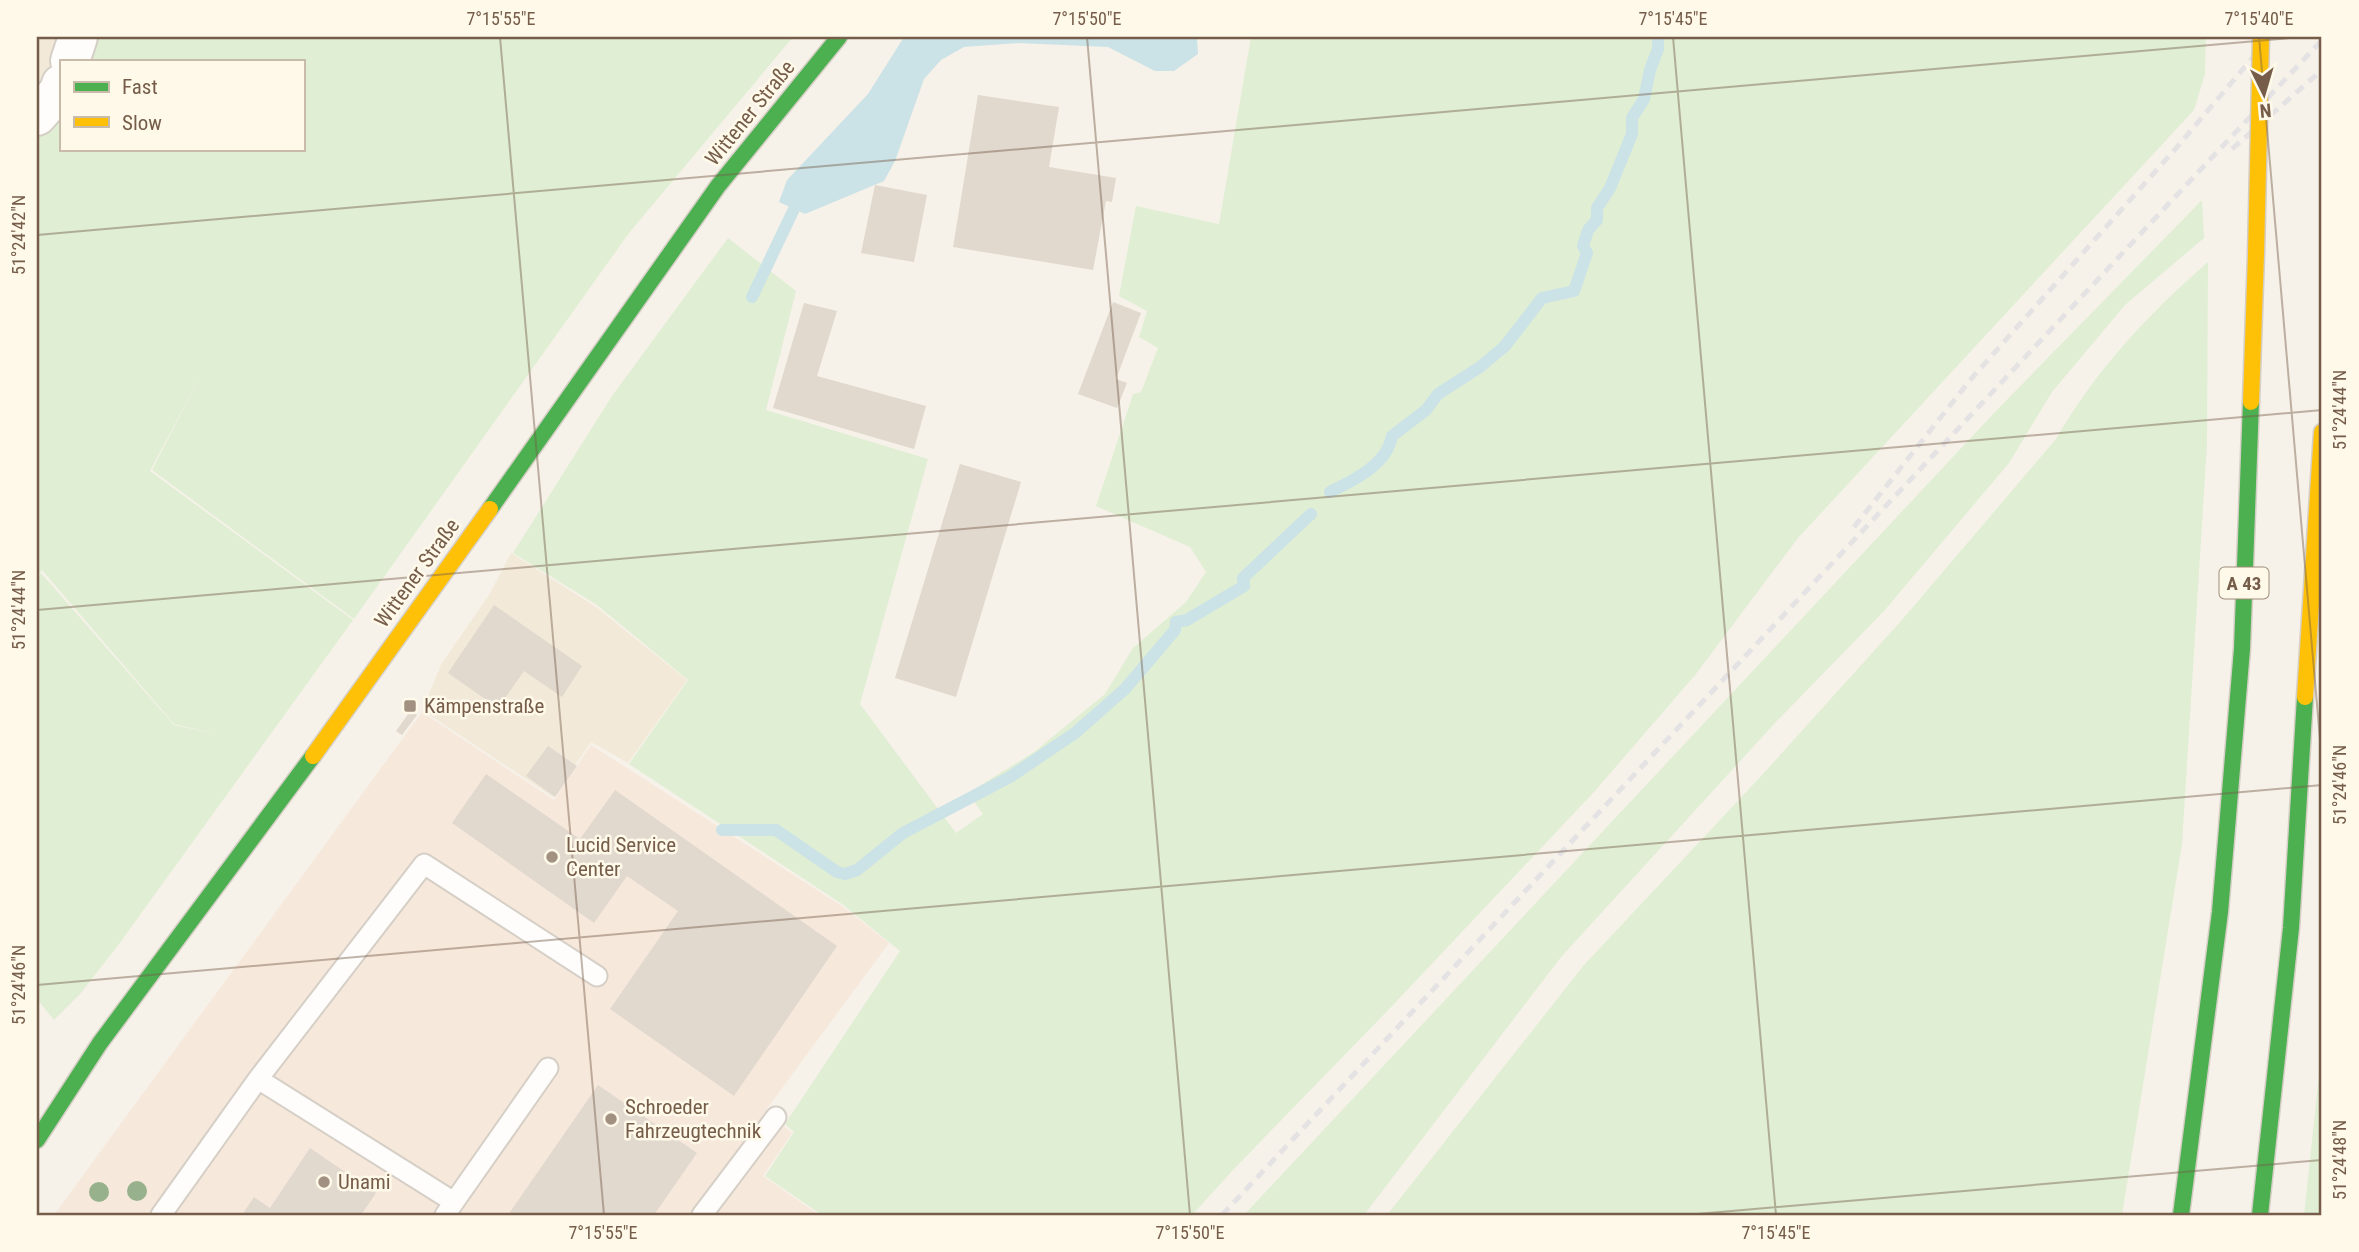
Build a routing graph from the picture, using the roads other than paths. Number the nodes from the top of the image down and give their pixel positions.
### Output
1 (78, 37) edge
2 (839, 37) edge
3 (2261, 37) edge
4 (70, 60) edge
5 (60, 88) edge
6 (37, 116) edge
7 (2322, 432) edge
8 (597, 976) dead end
9 (100, 1043) junction
10 (548, 1068) dead end
11 (258, 1079) junction
12 (55, 1084) dead end
13 (776, 1116) dead end
14 (37, 1140) edge
15 (449, 1209) edge
16 (161, 1215) edge
17 (702, 1215) edge
18 (2181, 1215) edge
19 (2260, 1215) edge

1 - 4 street
2 - 9 main road, Wittener Straße
3 - 18 main road, A 43, bridge
5 - 6 street
7 - 19 main road
8 - 11 lane
9 - 12 main road
9 - 14 main road, Wittener Straße
10 - 15 lane
11 - 15 lane
11 - 16 lane
13 - 17 lane

